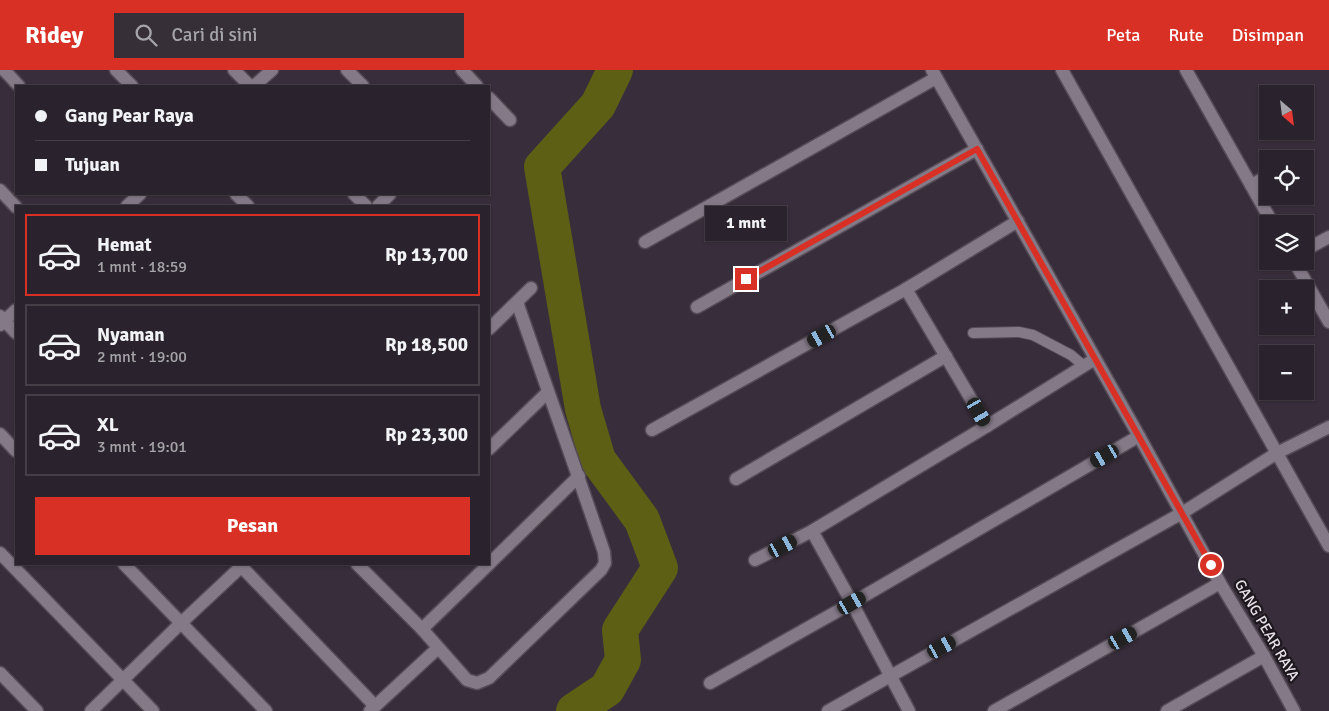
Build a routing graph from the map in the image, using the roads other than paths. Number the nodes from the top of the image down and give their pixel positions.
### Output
1 (4, 70) edge
2 (116, 70) edge
3 (234, 70) edge
4 (272, 70) edge
5 (347, 70) edge
6 (462, 70) edge
7 (1062, 70) edge
8 (1186, 70) edge
9 (934, 74) edge
10 (18, 85) edge
11 (131, 85) edge
12 (249, 85) edge
13 (255, 85) edge
14 (362, 85) edge
15 (476, 85) edge
16 (490, 99) edge
17 (510, 120) dead end
18 (977, 149) junction
19 (1259, 181) edge
20 (1251, 185) junction
21 (0, 190) edge
22 (355, 195) edge
23 (389, 195) edge
24 (365, 205) edge
25 (379, 205) edge
26 (15, 206) edge
27 (1268, 215) edge
28 (1018, 221) junction
29 (1329, 237) edge
30 (645, 242) dead end
31 (1314, 245) edge
32 (1299, 270) edge
33 (531, 288) dead end
34 (906, 288) junction
35 (517, 302) junction
36 (697, 307) dead end
37 (15, 311) edge
38 (1, 320) edge
39 (1329, 322) edge
40 (490, 328) edge
41 (15, 332) edge
42 (973, 333) dead end
43 (946, 356) junction
44 (1090, 362) junction
45 (548, 392) junction
46 (987, 426) junction
47 (1329, 427) edge
48 (652, 430) dead end
49 (0, 434) edge
50 (1139, 436) junction
51 (490, 448) edge
52 (15, 450) edge
53 (1277, 453) junction
54 (579, 476) junction
55 (736, 479) dead end
56 (1182, 513) junction
57 (812, 531) junction
58 (1329, 546) edge
59 (0, 553) edge
60 (755, 560) dead end
61 (490, 563) edge
62 (125, 565) edge
63 (241, 565) edge
64 (488, 565) edge
65 (364, 566) edge
66 (1220, 582) junction
67 (852, 603) junction
68 (181, 623) junction
69 (422, 629) junction
70 (438, 648) junction
71 (1264, 656) junction
72 (0, 673) edge
73 (890, 676) junction
74 (124, 680) junction
75 (710, 683) dead end
76 (372, 709) edge
77 (37, 711) edge
78 (91, 711) edge
79 (154, 711) edge
80 (266, 711) edge
81 (828, 711) edge
82 (909, 711) edge
83 (994, 711) edge
84 (1167, 711) edge
85 (1294, 711) edge

1 - 10 street
2 - 11 street
3 - 12 street
4 - 13 street
5 - 14 street
6 - 15 street
7 - 53 street
8 - 20 street
9 - 18 street, GANG PEAR RAYA
9 - 30 street
16 - 17 street
18 - 28 street, GANG PEAR RAYA
18 - 36 street
19 - 20 street
20 - 27 street
21 - 26 street
22 - 24 street
23 - 25 street
28 - 34 street
28 - 44 street, GANG PEAR RAYA
29 - 31 street
32 - 39 street
33 - 35 street
34 - 43 street
34 - 48 street
35 - 40 street
35 - 45 street
37 - 38 street
38 - 41 street
42 - 44 lane
43 - 46 street
43 - 55 street
44 - 46 street
44 - 50 street, GANG PEAR RAYA
45 - 51 street
45 - 54 street
46 - 57 street
47 - 53 street
49 - 52 street
50 - 56 street, GANG PEAR RAYA
50 - 67 street
53 - 56 street
53 - 58 street
54 - 61 street
54 - 70 street
56 - 66 street, GANG PEAR RAYA
56 - 73 street
57 - 60 street
57 - 67 street
59 - 74 street
62 - 68 street
63 - 68 street
63 - 76 street
64 - 69 street
65 - 69 street
66 - 71 street, GANG PEAR RAYA
66 - 83 street
67 - 73 street
67 - 75 street
68 - 74 street
68 - 80 street
69 - 70 street
70 - 76 street
71 - 84 street
71 - 85 street, GANG PEAR RAYA
72 - 77 street
73 - 81 street
73 - 82 street
74 - 78 street
74 - 79 street

